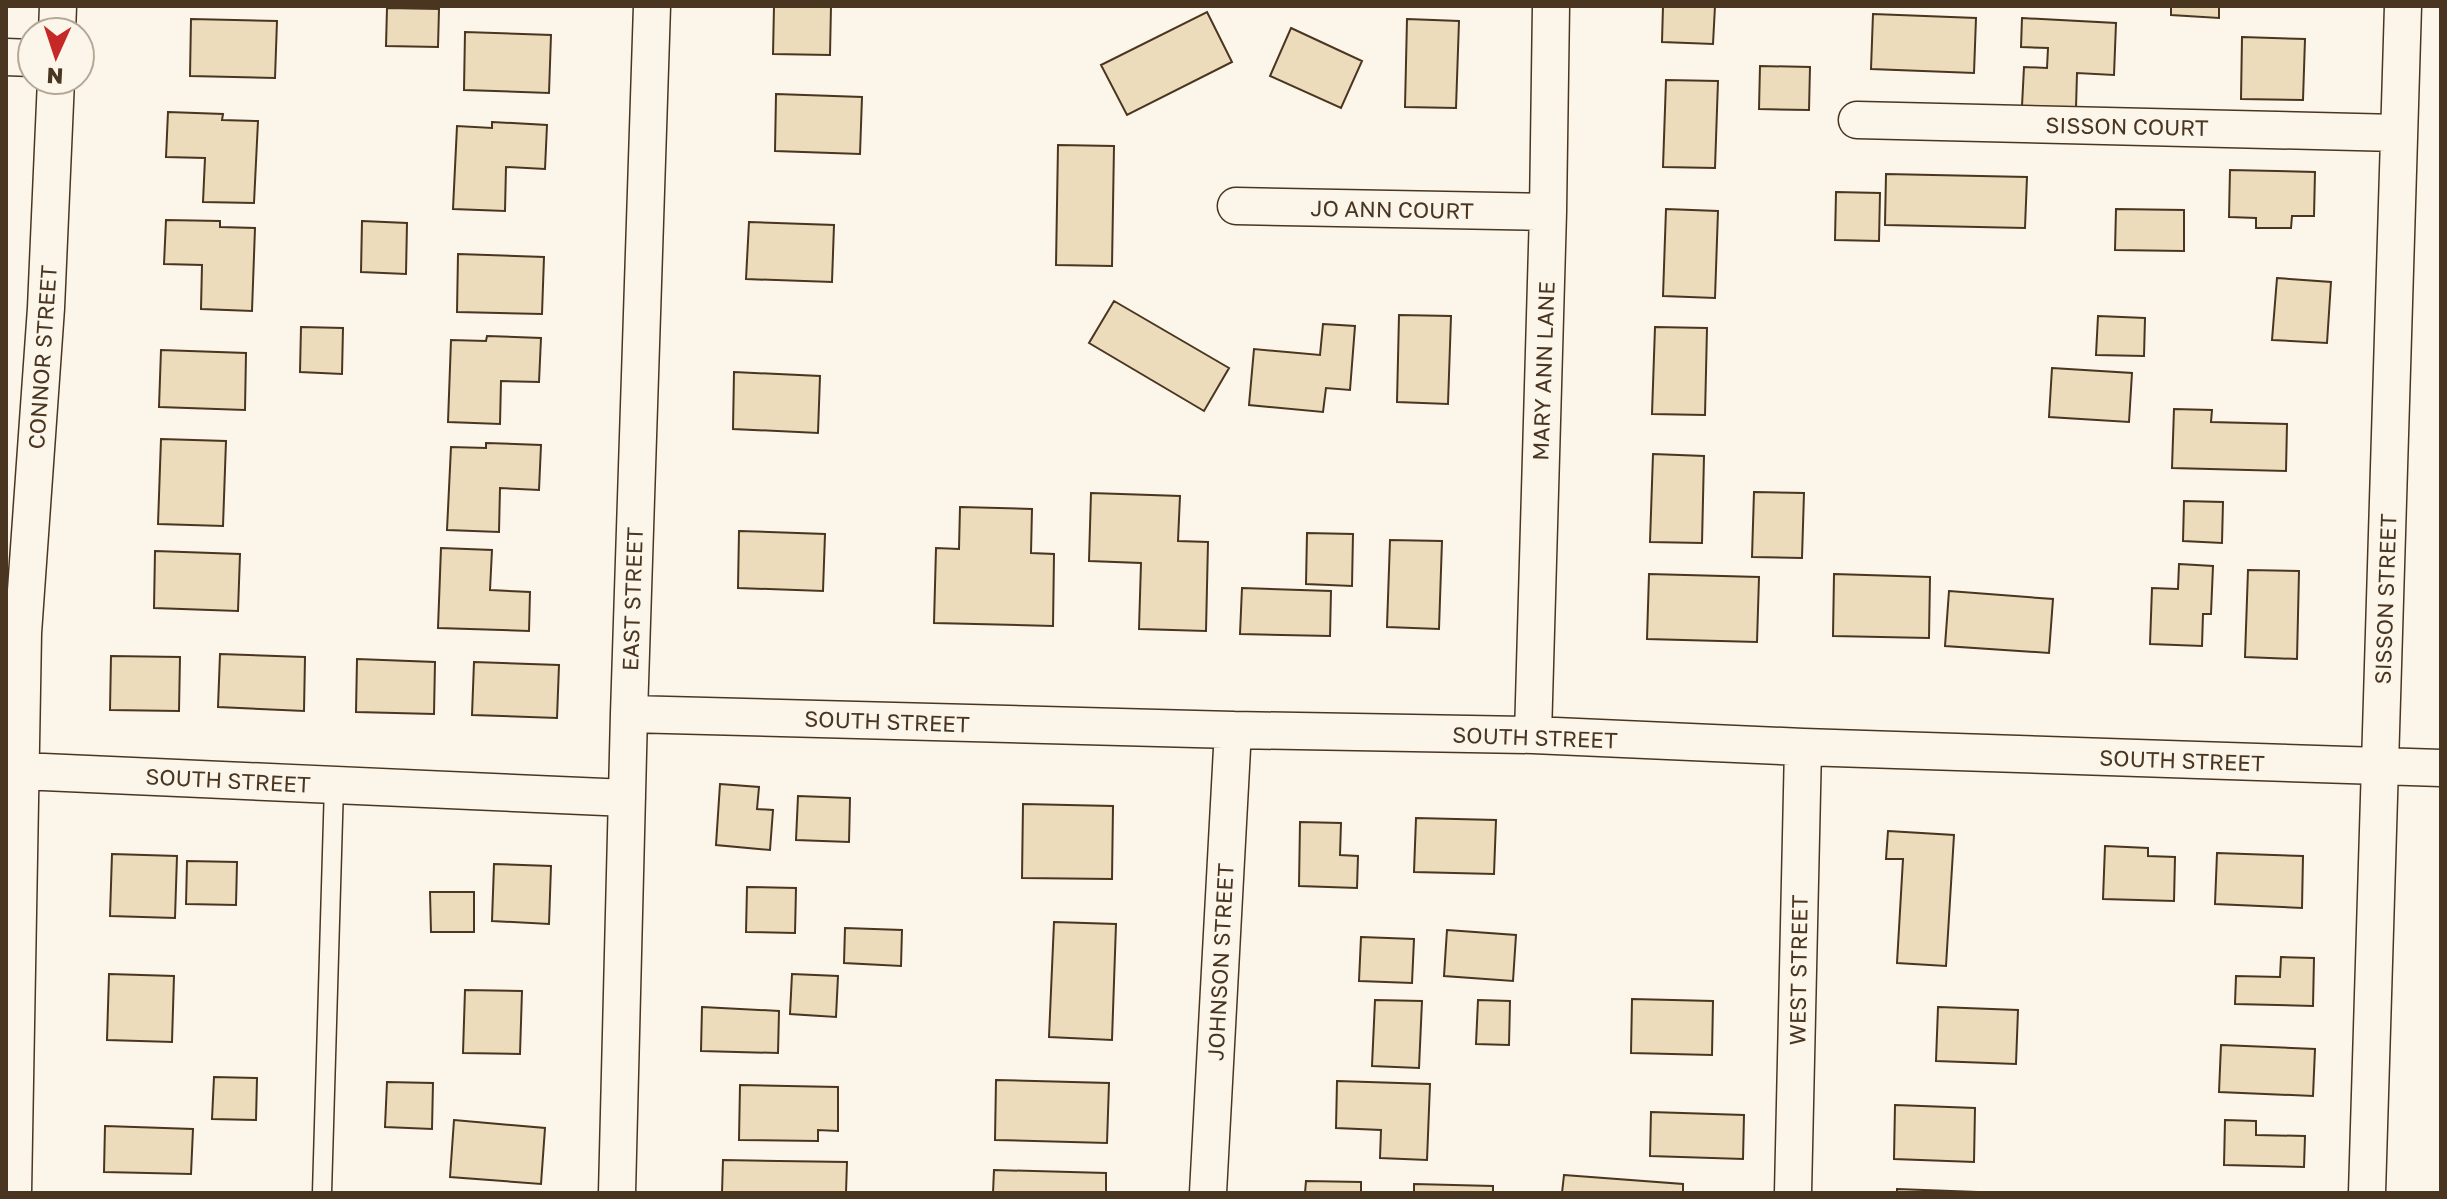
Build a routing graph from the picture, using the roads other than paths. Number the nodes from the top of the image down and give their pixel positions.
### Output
1 (652, 6) edge
2 (1551, 6) edge
3 (2403, 6) edge
4 (55, 96) edge
5 (1857, 120) dead end
6 (2397, 133) junction
7 (1236, 206) dead end
8 (1548, 212) junction
9 (14, 633) edge
10 (629, 714) junction
11 (1233, 730) junction
12 (1533, 735) junction
13 (1803, 747) junction
14 (2380, 767) junction
15 (2441, 768) edge
16 (21, 771) junction
17 (334, 785) junction
18 (627, 798) junction
19 (13, 1193) edge
20 (322, 1193) edge
21 (617, 1193) edge
22 (1208, 1193) edge
23 (1793, 1193) edge
24 (2367, 1193) edge

1 - 10 street, EAST STREET
2 - 8 street, MARY ANN LANE
3 - 6 street, SISSON STREET
4 - 9 street, CONNOR STREET
5 - 6 street, SISSON COURT
6 - 14 street, SISSON STREET
7 - 8 street, JO ANN COURT
8 - 12 street, MARY ANN LANE
9 - 16 street, CONNOR STREET
10 - 11 street, SOUTH STREET
10 - 18 street, EAST STREET
11 - 12 street, SOUTH STREET
11 - 22 street, JOHNSON STREET
12 - 13 street, SOUTH STREET
13 - 14 street, SOUTH STREET
13 - 23 street, WEST STREET
14 - 15 street, SOUTH STREET
14 - 24 street, SISSON STREET
16 - 17 street, SOUTH STREET
16 - 19 street, CONNOR STREET
17 - 18 street, SOUTH STREET
17 - 20 lane
18 - 21 street, EAST STREET

